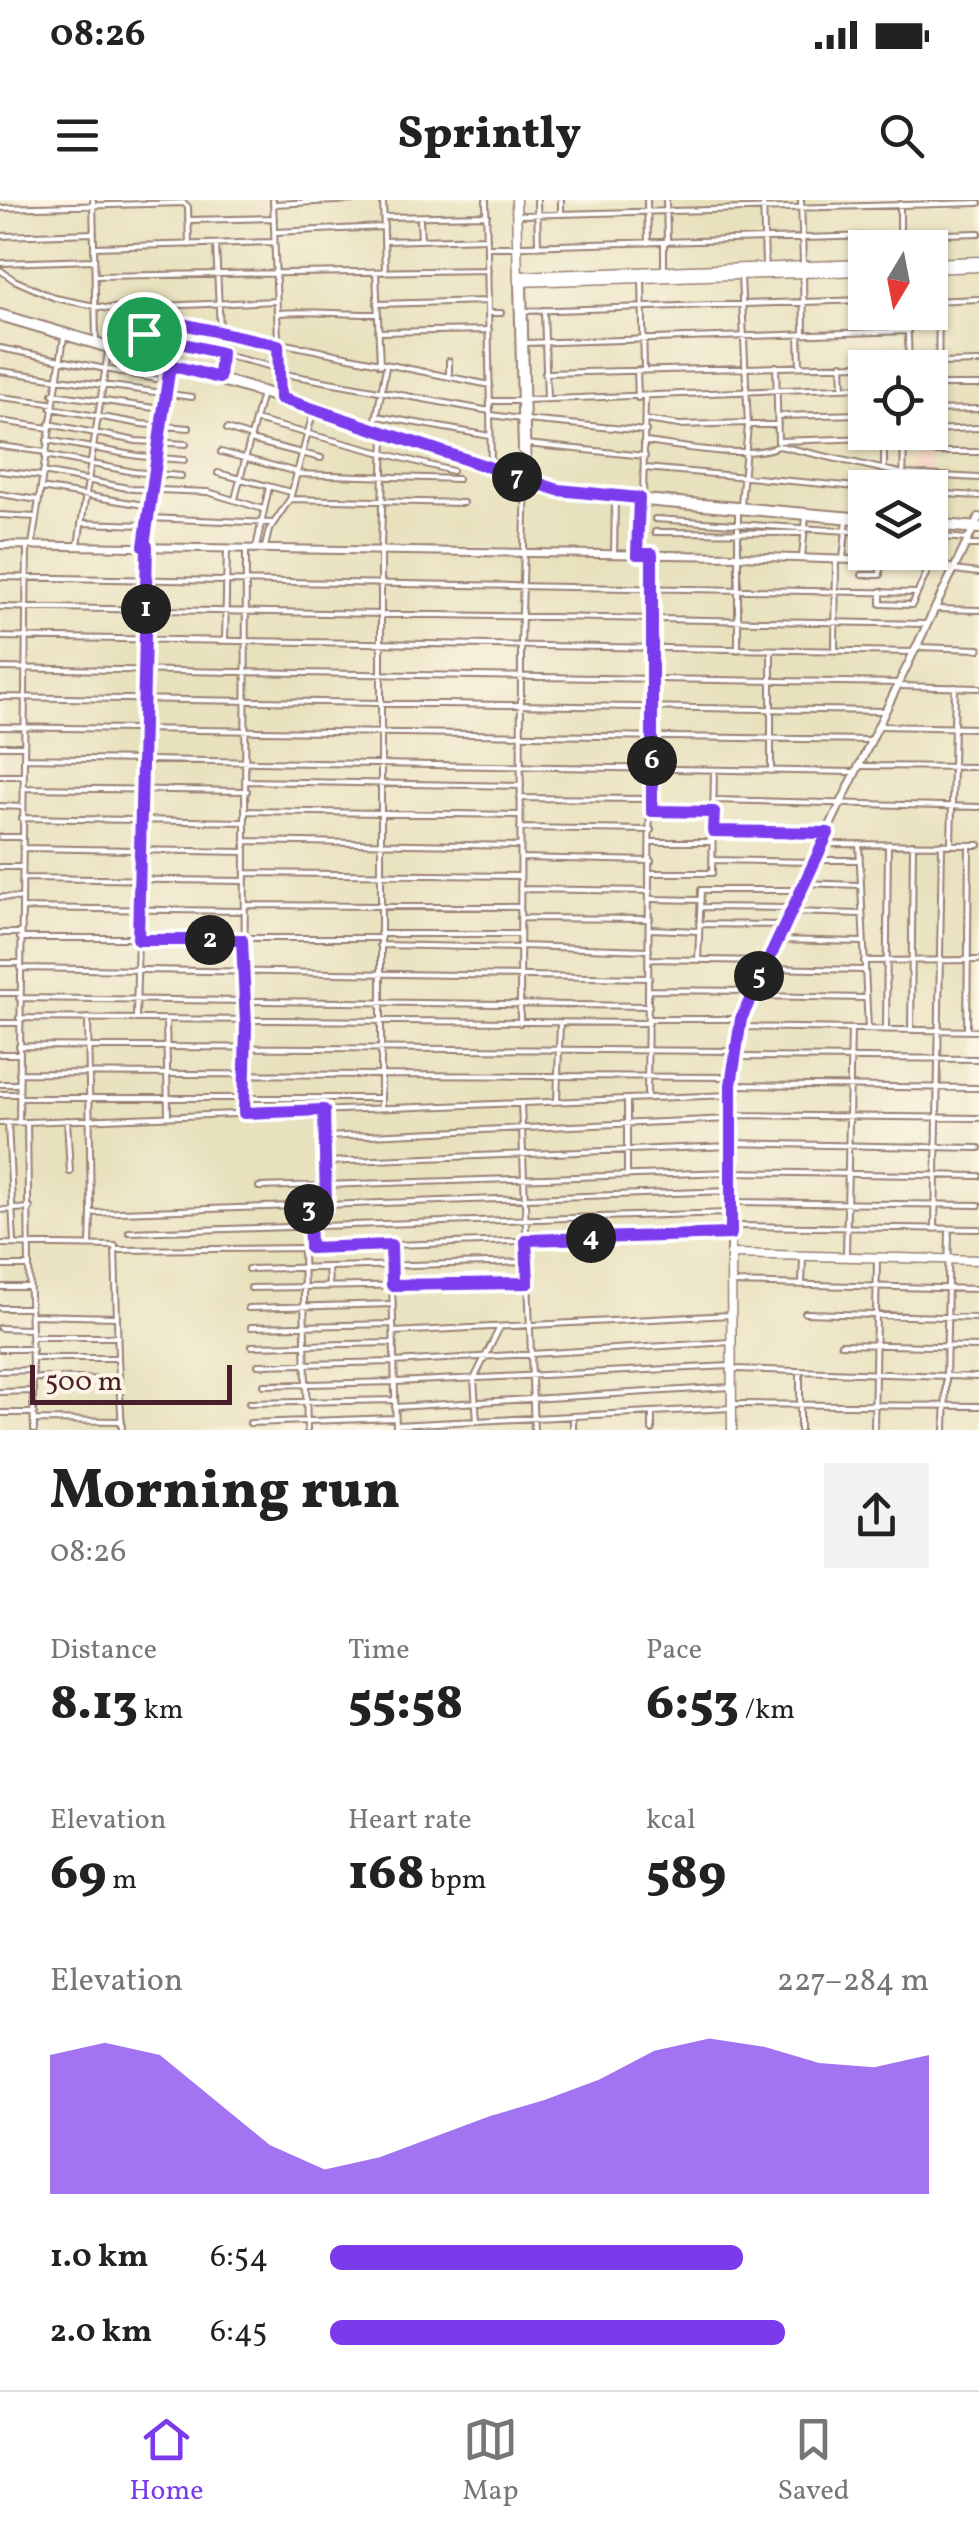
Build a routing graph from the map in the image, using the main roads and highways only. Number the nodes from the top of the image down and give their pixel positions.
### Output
1 (518, 200) edge
2 (520, 246) junction
3 (979, 264) edge
4 (948, 265) edge
5 (848, 269) edge
6 (803, 270) junction
7 (520, 279) junction
8 (0, 315) edge
9 (848, 518) edge
10 (948, 524) edge
11 (977, 524) edge
12 (979, 1260) edge
13 (732, 1430) edge

1 - 2 main road
1 - 2 main road
2 - 7 main road
3 - 4 main road
5 - 6 main road
6 - 7 main road
6 - 7 main road
8 - 9 main road
10 - 11 main road
12 - 13 main road

